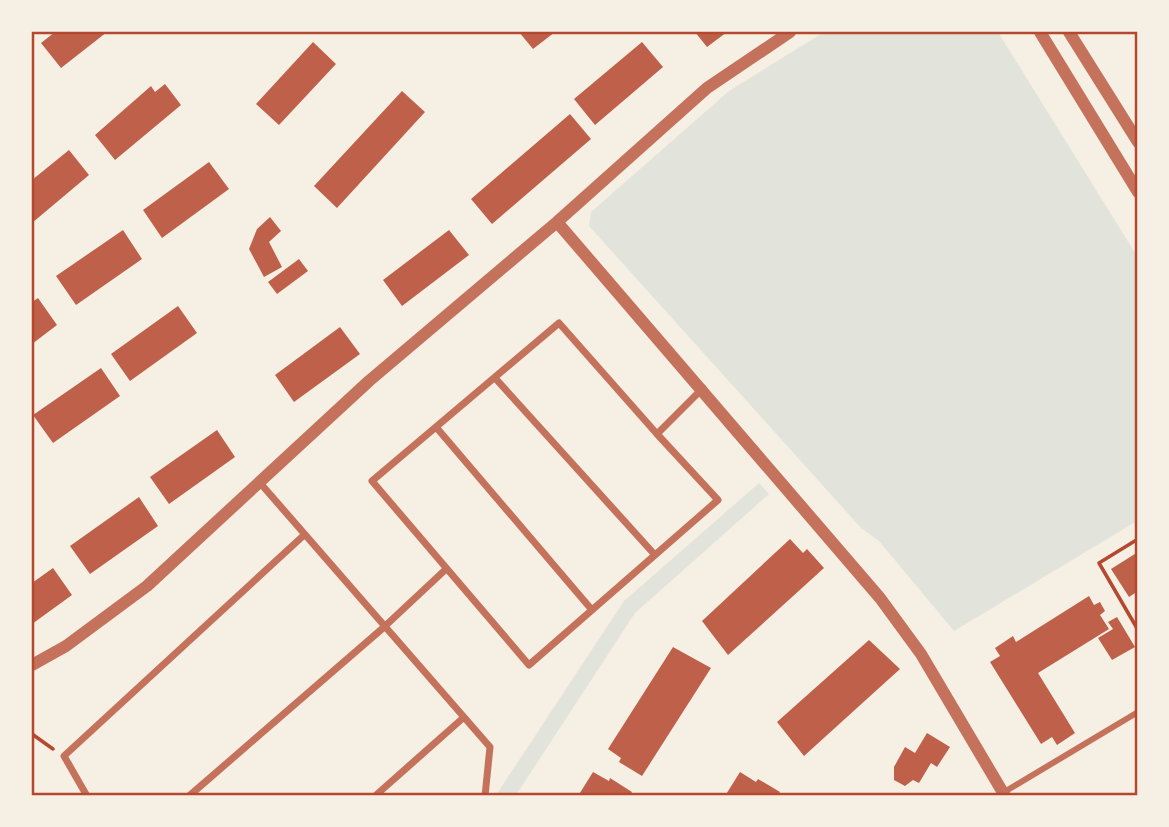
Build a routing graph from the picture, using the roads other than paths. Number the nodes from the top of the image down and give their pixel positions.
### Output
1 (790, 32) edge
2 (1041, 32) edge
3 (1069, 32) edge
4 (1138, 142) edge
5 (1138, 192) edge
6 (557, 222) junction
7 (495, 378) junction
8 (703, 388) junction
9 (436, 427) junction
10 (657, 434) junction
11 (261, 484) junction
12 (303, 536) junction
13 (655, 555) junction
14 (445, 570) junction
15 (592, 610) junction
16 (383, 628) junction
17 (32, 665) edge
18 (1138, 712) edge
19 (463, 718) junction
20 (87, 796) edge
21 (189, 796) edge
22 (375, 796) edge
23 (485, 796) edge
24 (1002, 796) edge

1 - 6 street
2 - 5 street
3 - 4 street
6 - 8 street
6 - 11 street
7 - 9 street
7 - 10 street
7 - 13 street
8 - 10 street
8 - 24 street
9 - 14 street
9 - 15 street
10 - 13 street
11 - 12 street
11 - 17 street
12 - 16 street
12 - 20 street
13 - 15 street
14 - 15 street
14 - 16 street
16 - 19 street
16 - 21 street
18 - 24 street
19 - 22 street
19 - 23 street

